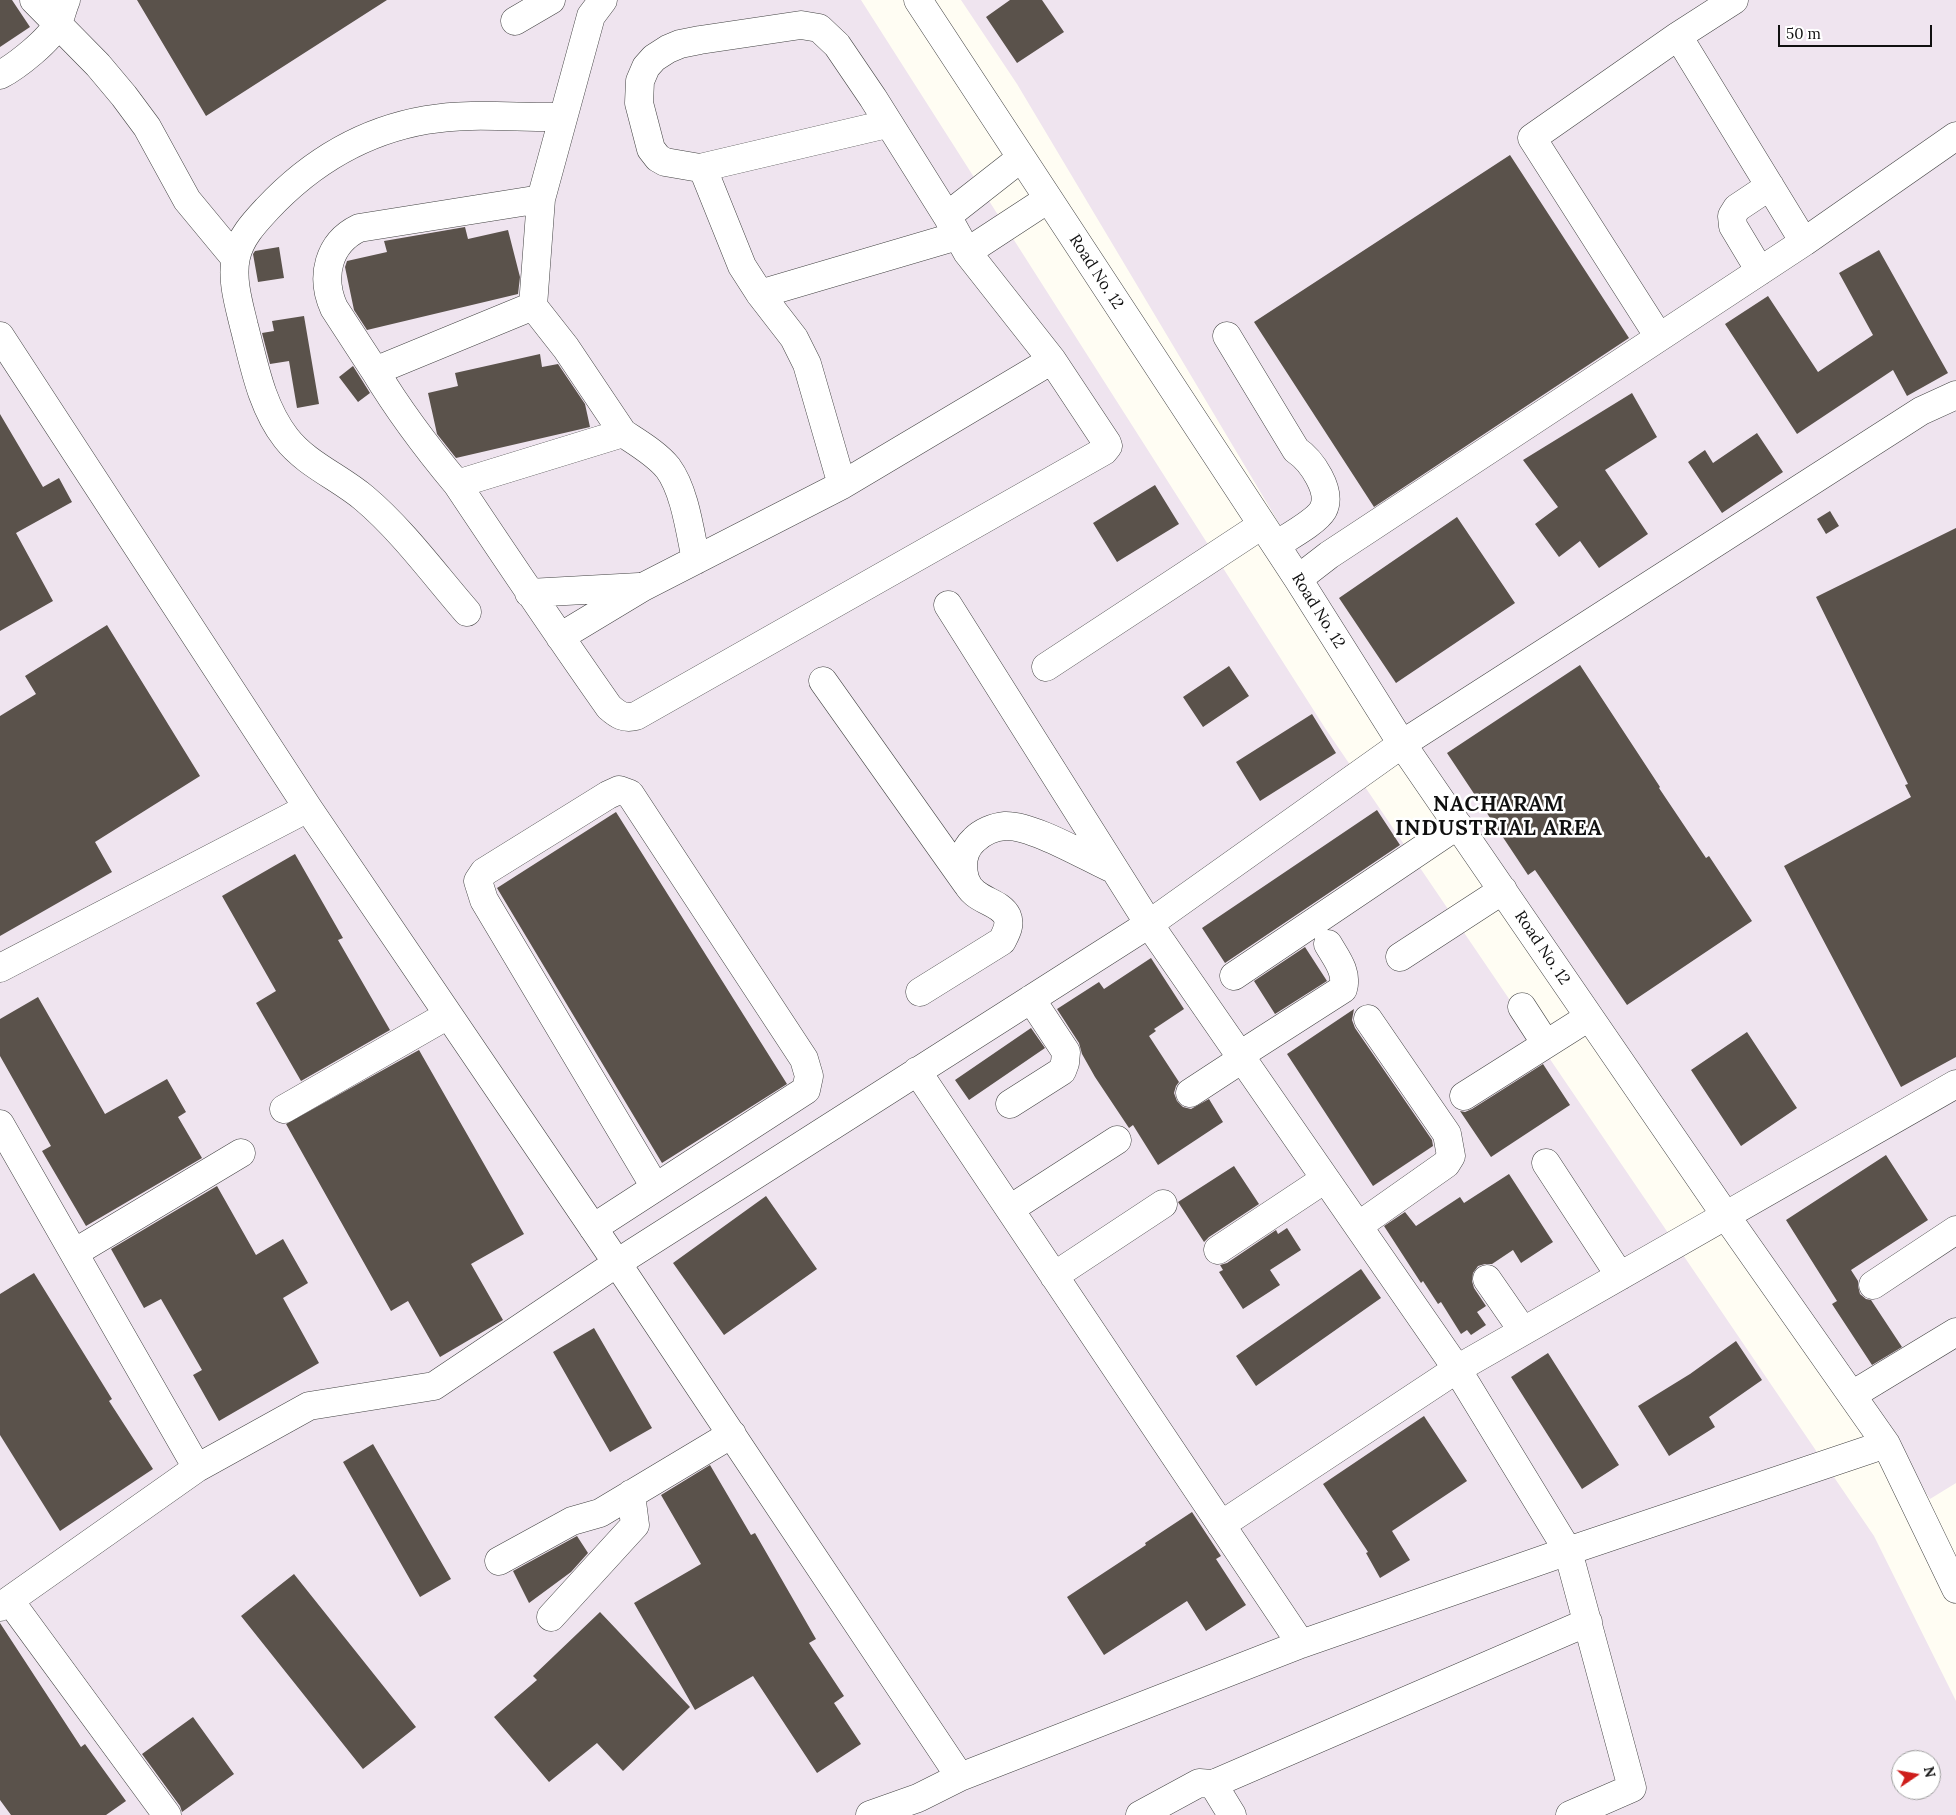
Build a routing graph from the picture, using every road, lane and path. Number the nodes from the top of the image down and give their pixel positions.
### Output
1 (34, 0) edge
2 (551, 0) edge
3 (918, 0) edge
4 (1734, 0) edge
5 (590, 5) edge
6 (62, 12) edge
7 (515, 22) dead end
8 (1678, 36) junction
9 (0, 76) edge
10 (562, 117) junction
11 (887, 124) junction
12 (1956, 136) edge
13 (1021, 158) junction
14 (700, 168) junction
15 (1770, 186) junction
16 (541, 199) junction
17 (1048, 199) junction
18 (957, 235) junction
19 (1804, 242) junction
20 (235, 258) junction
21 (1760, 271) junction
22 (760, 294) junction
23 (533, 306) junction
24 (1227, 336) dead end
25 (1659, 337) junction
26 (4, 351) edge
27 (1052, 360) junction
28 (375, 371) junction
29 (1956, 395) edge
30 (623, 433) junction
31 (457, 484) junction
32 (842, 485) junction
33 (1269, 535) junction
34 (696, 560) junction
35 (1298, 579) junction
36 (643, 587) junction
37 (529, 593) junction
38 (948, 605) dead end
39 (467, 612) dead end
40 (560, 637) junction
41 (1046, 667) dead end
42 (823, 681) dead end
43 (1402, 744) junction
44 (308, 808) junction
45 (1463, 832) junction
46 (1115, 870) junction
47 (969, 888) junction
48 (1502, 890) junction
49 (1149, 924) junction
50 (1400, 957) dead end
51 (0, 968) edge
52 (1234, 976) dead end
53 (920, 992) dead end
54 (1031, 999) junction
55 (1522, 1007) dead end
56 (448, 1015) junction
57 (1589, 1016) junction
58 (1368, 1019) dead end
59 (1546, 1044) junction
60 (1241, 1057) junction
61 (917, 1071) junction
62 (1956, 1084) edge
63 (1190, 1093) dead end
64 (1464, 1096) dead end
65 (1010, 1104) dead end
66 (284, 1109) dead end
67 (0, 1124) edge
68 (1117, 1140) dead end
69 (241, 1153) dead end
70 (1546, 1162) dead end
71 (1326, 1179) junction
72 (656, 1187) junction
73 (1163, 1204) dead end
74 (1010, 1209) junction
75 (1726, 1216) junction
76 (1358, 1226) junction
77 (593, 1228) junction
78 (1956, 1230) edge
79 (1218, 1250) dead end
80 (74, 1253) junction
81 (617, 1263) junction
82 (1054, 1276) junction
83 (1620, 1276) junction
84 (1486, 1279) dead end
85 (1873, 1285) dead end
86 (1523, 1331) junction
87 (1956, 1332) edge
88 (1457, 1368) junction
89 (1852, 1395) junction
90 (732, 1434) junction
91 (1886, 1444) junction
92 (197, 1468) junction
93 (631, 1494) junction
94 (1221, 1525) junction
95 (1568, 1551) junction
96 (499, 1561) dead end
97 (1956, 1590) edge
98 (5, 1604) edge
99 (551, 1617) dead end
100 (1588, 1622) junction
101 (1301, 1644) junction
102 (960, 1777) junction
103 (1213, 1784) junction
104 (912, 1806) edge
105 (167, 1815) edge
106 (870, 1815) edge
107 (1140, 1815) edge
108 (1232, 1815) edge
109 (1570, 1815) edge

1 - 6 street
2 - 7 street
3 - 13 street, Road No. 12
4 - 8 street
5 - 10 street
6 - 9 street
6 - 20 street
8 - 15 street
8 - 25 street
10 - 16 street
10 - 20 street
11 - 14 street
11 - 14 street
11 - 18 street
12 - 19 street
13 - 17 street, Road No. 12
13 - 18 street
14 - 22 street
15 - 19 street
15 - 21 street
16 - 23 street
16 - 28 street
17 - 18 street
17 - 33 street, Road No. 12
18 - 22 street
18 - 27 street
19 - 21 street
20 - 39 street
21 - 25 street
22 - 32 street
23 - 28 street
23 - 30 street
24 - 33 street
25 - 35 street
26 - 44 street
27 - 32 street
27 - 40 street
28 - 31 street
29 - 43 street
30 - 31 street
30 - 34 street
31 - 37 street
32 - 34 street
33 - 35 street, Road No. 12
33 - 41 street
34 - 36 street
35 - 43 street, Road No. 12
36 - 37 street
36 - 40 street
37 - 40 street
38 - 46 street
42 - 47 street
43 - 45 street, Road No. 12
43 - 49 street
44 - 51 street
44 - 56 street
45 - 48 street, Road No. 12
45 - 52 street
45 - 60 street
46 - 47 street
46 - 49 street
47 - 53 street
48 - 50 street
48 - 57 street, Road No. 12
49 - 54 street
49 - 60 street
54 - 61 street
54 - 65 street
55 - 59 street
56 - 66 street
56 - 77 street
57 - 59 street
57 - 75 street, Road No. 12
58 - 76 street
59 - 64 street
60 - 63 street
60 - 71 street
61 - 74 street
61 - 81 street
62 - 75 street
67 - 80 street
68 - 74 street
69 - 80 street
70 - 83 street
71 - 76 street
71 - 79 street
72 - 72 street
72 - 77 street
73 - 82 street
74 - 82 street
75 - 83 street
75 - 89 street, Road No. 12
76 - 88 street
77 - 81 street
78 - 85 street
80 - 92 street
81 - 90 street
81 - 92 street
82 - 94 street
83 - 86 street
84 - 86 street
86 - 88 street
87 - 89 street
88 - 94 street
88 - 95 street
89 - 91 street, Road No. 12
90 - 93 street
90 - 102 street
91 - 95 street
91 - 97 street, Road No. 12
92 - 98 street
93 - 96 street
93 - 99 street
94 - 101 street
95 - 100 street
95 - 101 street
98 - 105 street
100 - 103 street
100 - 109 street
101 - 102 street
102 - 104 street
103 - 107 street
103 - 108 street
104 - 106 street

